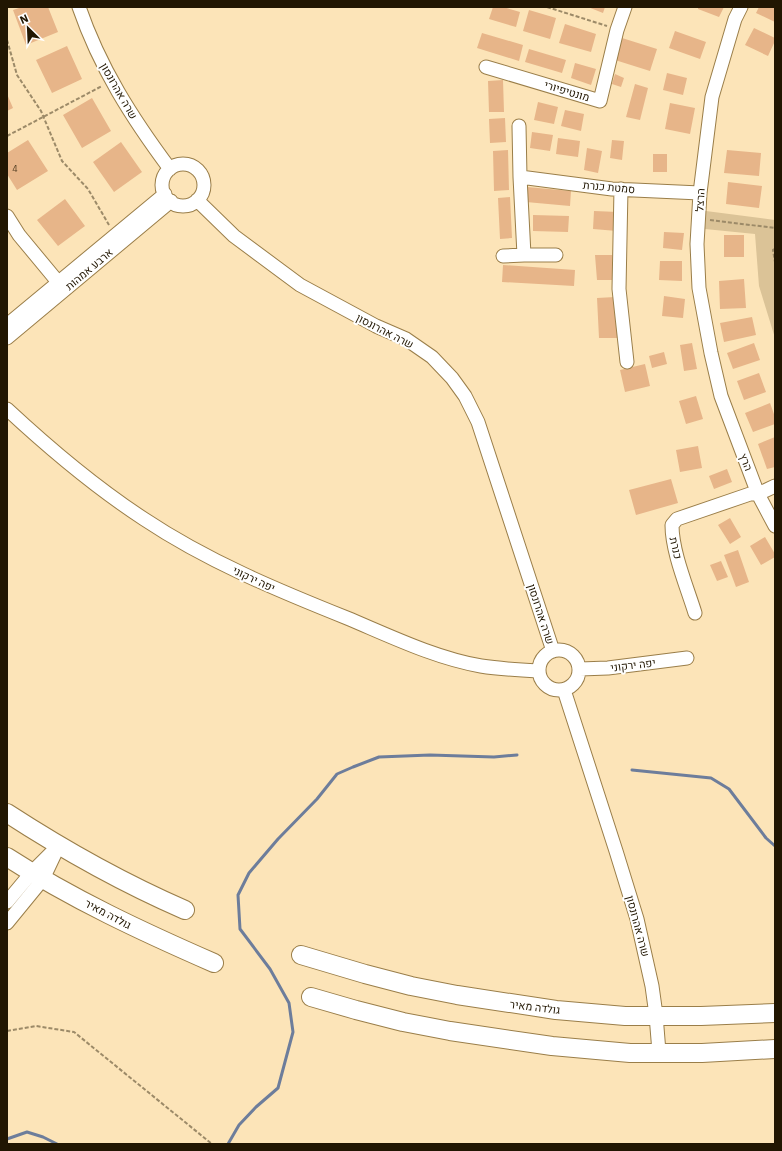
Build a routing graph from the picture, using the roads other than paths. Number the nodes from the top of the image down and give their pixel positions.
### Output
1 (79, 7) edge
2 (625, 7) edge
3 (741, 7) edge
4 (486, 67) dead end
5 (519, 126) dead end
6 (170, 169) junction
7 (520, 177) junction
8 (621, 189) junction
9 (700, 193) junction
10 (168, 197) junction
11 (198, 200) junction
12 (7, 216) edge
13 (524, 255) junction
14 (556, 255) dead end
15 (503, 256) dead end
16 (58, 282) junction
17 (7, 325) edge
18 (7, 338) edge
19 (627, 362) dead end
20 (721, 396) joint
21 (7, 409) edge
22 (775, 486) edge
23 (758, 494) junction
24 (775, 526) edge
25 (695, 613) dead end
26 (553, 651) junction
27 (687, 658) dead end
28 (580, 669) junction
29 (538, 671) junction
30 (564, 690) junction
31 (7, 813) edge
32 (59, 845) junction
33 (7, 857) edge
34 (38, 875) junction
35 (7, 902) edge
36 (185, 910) dead end
37 (7, 923) edge
38 (301, 955) dead end
39 (214, 962) dead end
40 (311, 997) dead end
41 (775, 1012) edge
42 (656, 1015) junction
43 (775, 1049) edge
44 (659, 1052) junction

1 - 6 street, שרה אהרונסון
2 - 4 street, מונטיפיורי
3 - 9 street, הרצל
5 - 7 street
6 - 10 street
6 - 11 street
7 - 8 street, סמטת כנרת
7 - 13 street
8 - 9 street, סמטת כנרת
8 - 19 street
9 - 20 street, הרצל
10 - 11 street
10 - 16 street, ארבע אמהות
10 - 18 street, ארבע אמהות
11 - 26 street, שרה אהרונסון
12 - 16 street
13 - 14 street
13 - 15 street
16 - 17 street, ארבע אמהות
20 - 23 street, הרץ
21 - 29 street, יפה ירקוני
22 - 23 street
23 - 24 street, הרץ
23 - 25 street, כנרת
26 - 28 street
26 - 29 street
27 - 28 street, יפה ירקוני
28 - 30 street
29 - 30 street
30 - 42 street, שרה אהרונסון
31 - 32 main road
32 - 34 street
32 - 36 main road
33 - 34 main road, גולדה מאיר
34 - 35 street
34 - 37 street
34 - 39 main road, גולדה מאיר
38 - 42 main road, גולדה מאיר
40 - 44 main road
41 - 42 main road, גולדה מאיר
42 - 44 street, שרה אהרונסון
43 - 44 main road

